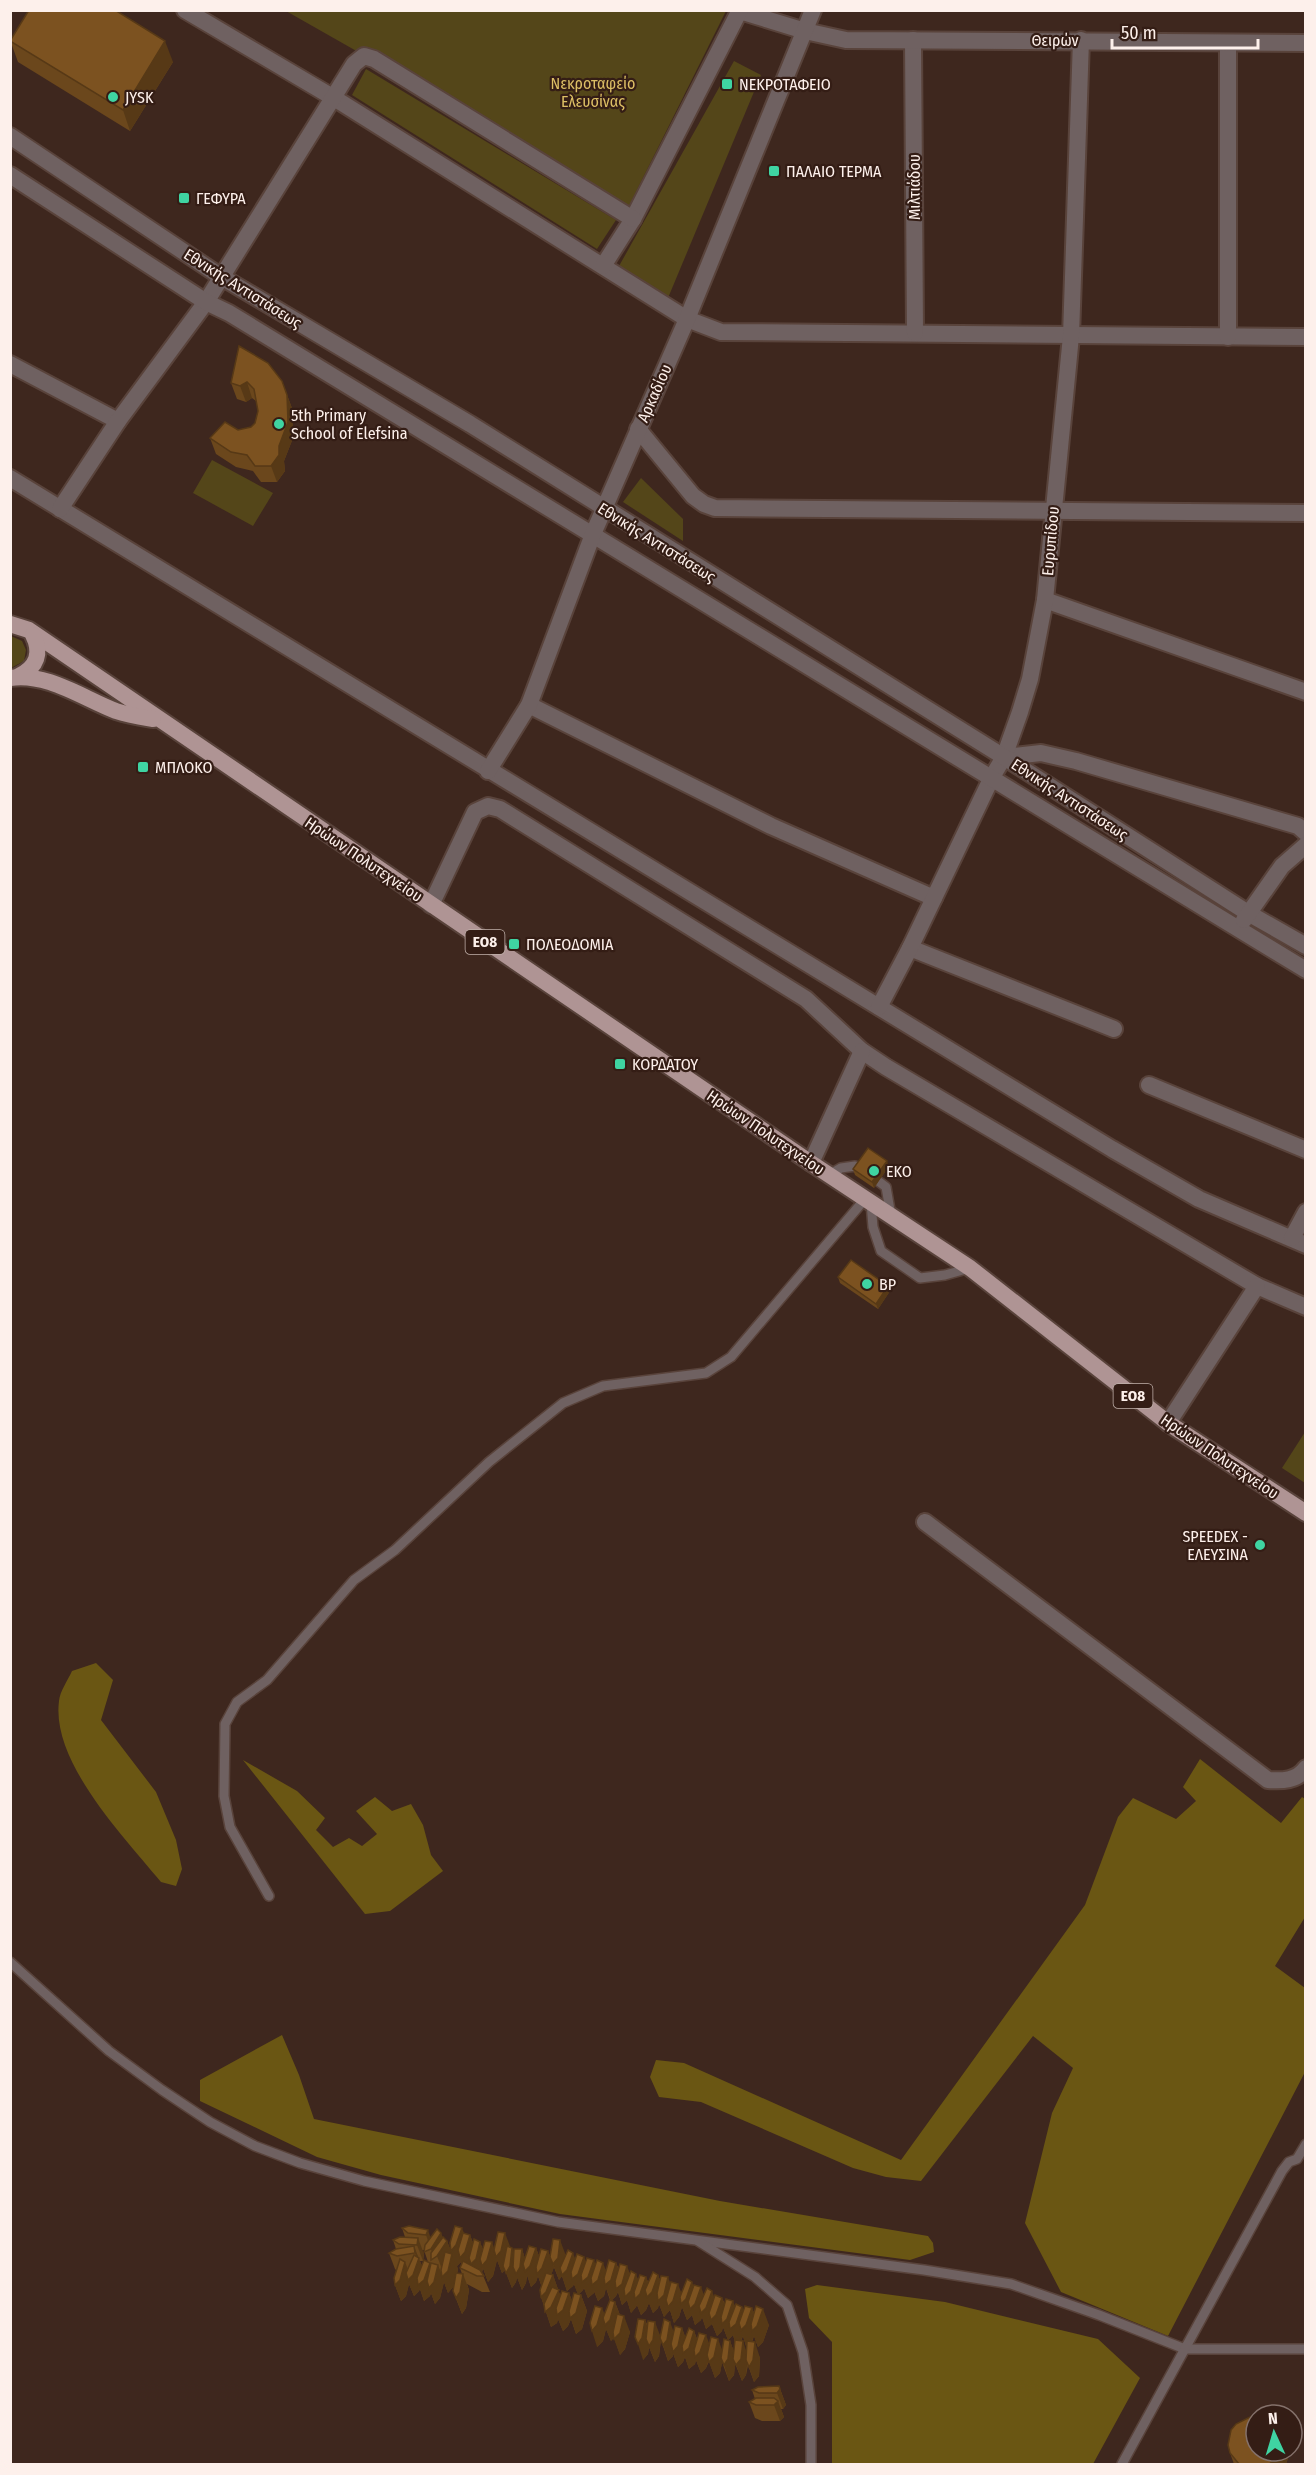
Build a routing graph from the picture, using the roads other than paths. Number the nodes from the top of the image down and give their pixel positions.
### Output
1 (185, 10) edge
2 (813, 10) edge
3 (740, 11) edge
4 (805, 31) junction
5 (913, 40) junction
6 (1081, 40) junction
7 (1228, 43) junction
8 (1305, 43) edge
9 (334, 98) junction
10 (10, 136) edge
11 (10, 174) edge
12 (633, 219) junction
13 (603, 266) junction
14 (220, 276) junction
15 (206, 302) junction
16 (687, 319) junction
17 (915, 333) junction
18 (1071, 336) junction
19 (1228, 337) junction
20 (1305, 337) edge
21 (10, 363) edge
22 (118, 421) junction
23 (638, 429) junction
24 (10, 478) edge
25 (60, 508) junction
26 (604, 508) junction
27 (1053, 510) junction
28 (1305, 513) edge
29 (593, 534) junction
30 (1045, 600) junction
31 (19, 626) edge
32 (13, 677) edge
33 (1305, 692) edge
34 (529, 705) junction
35 (160, 720) junction
36 (1004, 757) junction
37 (488, 771) junction
38 (992, 777) junction
39 (1305, 833) edge
40 (1305, 845) edge
41 (934, 898) junction
42 (431, 905) junction
43 (1248, 913) junction
44 (1239, 929) junction
45 (1305, 946) edge
46 (910, 948) junction
47 (1305, 970) edge
48 (879, 1007) junction
49 (1114, 1029) dead end
50 (862, 1052) junction
51 (1149, 1085) dead end
52 (1305, 1150) edge
53 (811, 1163) junction
54 (859, 1169) edge
55 (829, 1175) junction
56 (878, 1181) edge
57 (868, 1201) junction
58 (1305, 1212) edge
59 (891, 1216) junction
60 (1299, 1241) edge
61 (970, 1268) junction
62 (1257, 1286) junction
63 (1305, 1307) edge
64 (1168, 1423) junction
65 (1305, 1513) edge
66 (925, 1522) dead end
67 (1305, 1768) edge
68 (269, 1896) dead end
69 (10, 1962) edge
70 (1305, 2144) edge
71 (1297, 2159) junction
72 (1305, 2165) edge
73 (696, 2240) junction
74 (1185, 2349) junction
75 (1305, 2349) edge
76 (810, 2464) edge
77 (1122, 2464) edge

1 - 9 street
2 - 4 street, Αρκαδίου
3 - 4 street, Θειρών
3 - 12 street
4 - 5 street, Θειρών
4 - 16 street, Αρκαδίου
5 - 6 street, Θειρών
5 - 17 street, Μιλτιάδου
6 - 7 street, Θειρών
6 - 18 street, Ευρυπίδου
7 - 8 street, Θειρών
7 - 19 street
9 - 12 street
9 - 13 street
9 - 14 street
10 - 14 street, Εθνικής Αντιστάσεως
11 - 15 street, Εθνικής Αντιστάσεως
12 - 13 street
13 - 16 street
14 - 15 street
14 - 26 street, Εθνικής Αντιστάσεως
15 - 22 street
15 - 29 street, Εθνικής Αντιστάσεως
16 - 17 street
16 - 23 street, Αρκαδίου
17 - 18 street
18 - 19 street
18 - 27 street, Ευρυπίδου
19 - 20 street
21 - 22 street
22 - 25 street
23 - 26 street, Αρκαδίου
23 - 27 street
24 - 25 street
25 - 37 street
26 - 29 street, Αρκαδίου
26 - 36 street, Εθνικής Αντιστάσεως
27 - 28 street
27 - 30 street, Ευρυπίδου
29 - 34 street, Αρκαδίου
29 - 38 street, Εθνικής Αντιστάσεως
30 - 33 street
30 - 36 street, Ευρυπίδου
31 - 32 main road, Ηρώων Πολυτεχνείου / ΕΟ8
31 - 35 main road, Ηρώων Πολυτεχνείου / ΕΟ8
32 - 35 main road, Ηρώων Πολυτεχνείου / ΕΟ8
34 - 37 street, Αρκαδίου
34 - 41 street
35 - 42 main road, Ηρώων Πολυτεχνείου / ΕΟ8
36 - 38 street, Ευρυπίδου
36 - 39 street
36 - 43 street, Εθνικής Αντιστάσεως
37 - 48 street
38 - 41 street, Ευρυπίδου
38 - 44 street, Εθνικής Αντιστάσεως
40 - 43 street
41 - 46 street, Ευρυπίδου
42 - 50 street
42 - 53 main road, Ηρώων Πολυτεχνείου / ΕΟ8
43 - 44 street
43 - 45 street, Εθνικής Αντιστάσεως
44 - 47 street, Εθνικής Αντιστάσεως
46 - 48 street, Ευρυπίδου
46 - 49 street
48 - 60 street
50 - 53 street
50 - 62 street
51 - 52 street
53 - 55 main road, Ηρώων Πολυτεχνείου / ΕΟ8
54 - 55 lane
55 - 57 main road, Ηρώων Πολυτεχνείου / ΕΟ8
56 - 59 lane
57 - 59 main road, Ηρώων Πολυτεχνείου / ΕΟ8
57 - 61 lane
57 - 68 lane
58 - 60 street
59 - 61 main road, Ηρώων Πολυτεχνείου / ΕΟ8
61 - 64 main road, Ηρώων Πολυτεχνείου / ΕΟ8
62 - 63 street
62 - 64 street
64 - 65 main road, Ηρώων Πολυτεχνείου / ΕΟ8
66 - 67 street
69 - 73 lane
70 - 71 lane
71 - 72 lane
71 - 74 lane
73 - 74 lane
73 - 76 lane
74 - 75 lane
74 - 77 lane

